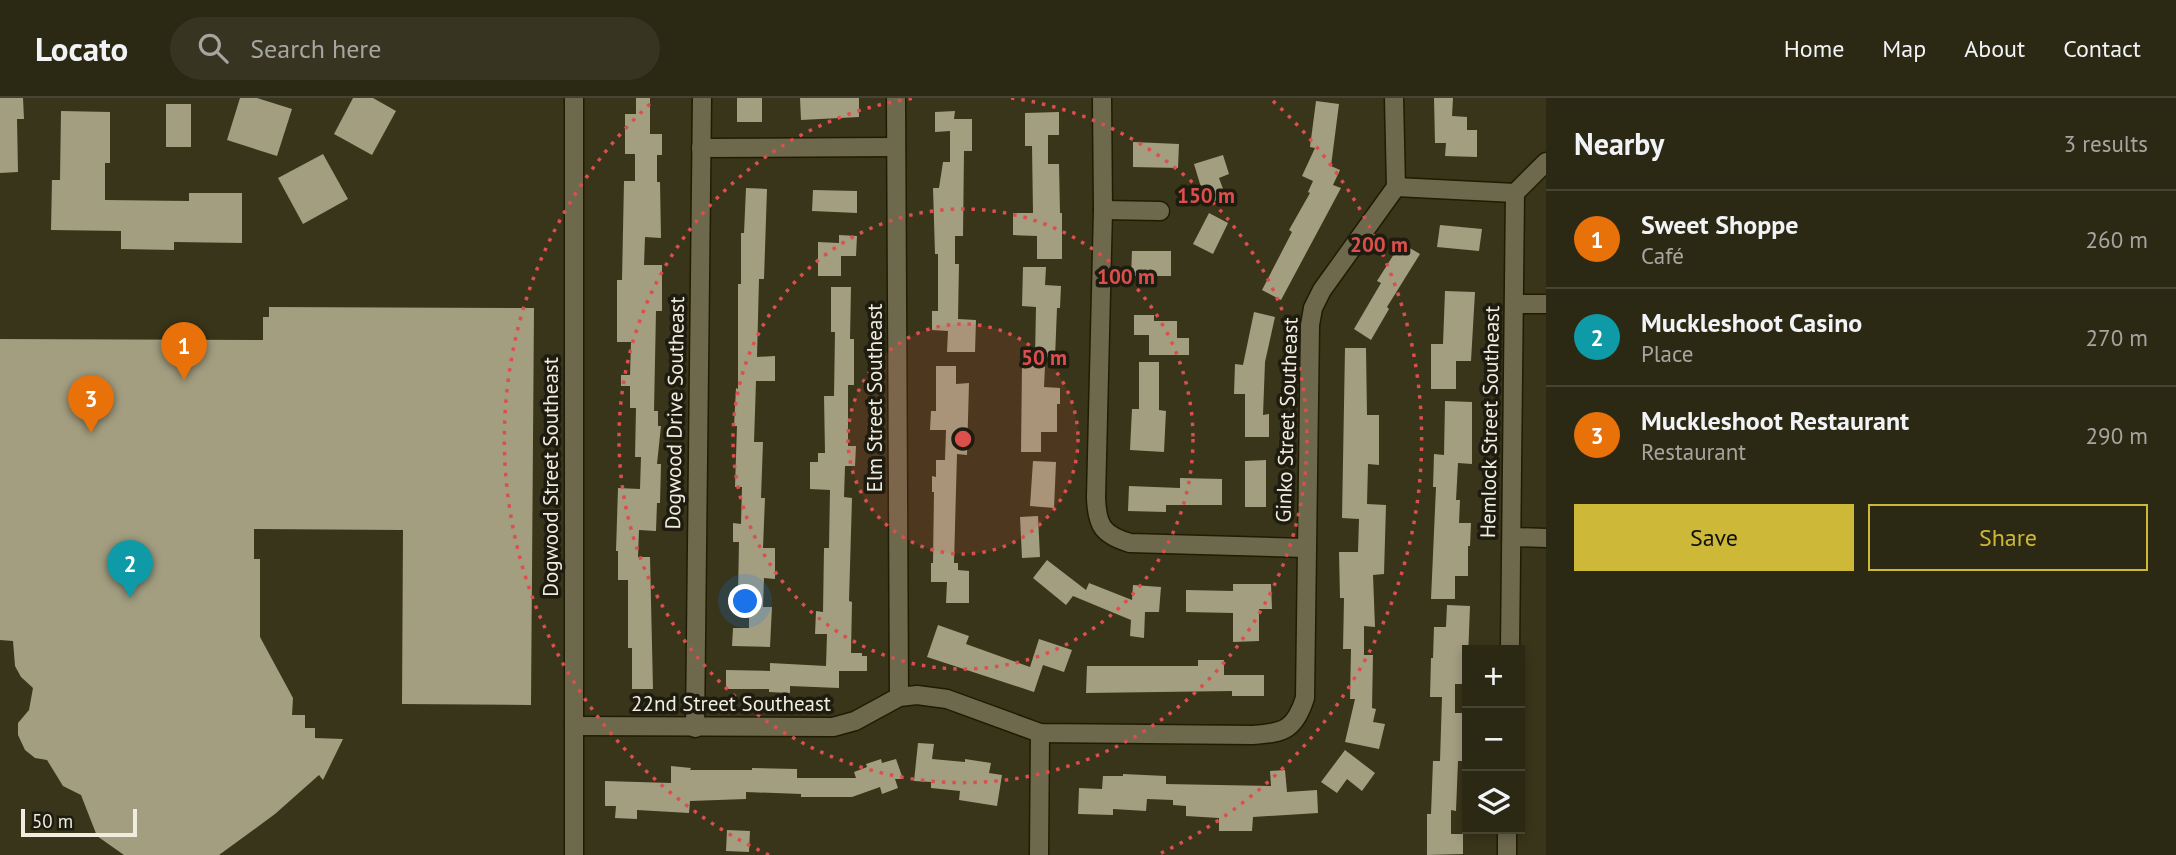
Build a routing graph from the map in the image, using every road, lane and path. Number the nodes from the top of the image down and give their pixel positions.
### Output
1 (574, 98) edge
2 (702, 98) edge
3 (896, 98) edge
4 (1102, 98) edge
5 (1394, 98) edge
6 (896, 147) junction
7 (701, 148) junction
8 (1546, 162) edge
9 (1396, 187) junction
10 (1515, 193) junction
11 (1103, 210) junction
12 (1160, 211) dead end
13 (1514, 304) junction
14 (1546, 304) edge
15 (1512, 537) junction
16 (1546, 538) edge
17 (1306, 548) junction
18 (1510, 645) edge
19 (899, 697) junction
20 (1293, 724) joint
21 (574, 726) junction
22 (695, 728) junction
23 (1040, 733) junction
24 (1507, 834) edge
25 (574, 855) edge
26 (1039, 855) edge
27 (1507, 855) edge

1 - 21 street, Dogwood Street Southeast
2 - 7 street, Dogwood Drive Southeast
3 - 6 street, Elm Street Southeast
4 - 11 street
5 - 9 street
6 - 7 street
6 - 19 street, Elm Street Southeast
7 - 22 street, Dogwood Drive Southeast
8 - 10 street
9 - 10 street
9 - 17 street, Ginko Street Southeast
10 - 13 street, Hemlock Street Southeast
11 - 12 street
11 - 17 street
13 - 14 street
13 - 15 street, Hemlock Street Southeast
15 - 16 street
15 - 18 street, Hemlock Street Southeast
17 - 20 street, Ginko Street Southeast
19 - 22 street, 22nd Street Southeast
19 - 23 street, 22nd Street Southeast
20 - 23 street, 22nd Street Southeast
21 - 22 street, 22nd Street Southeast
21 - 25 street, Dogwood Street Southeast
23 - 26 street
24 - 27 street

